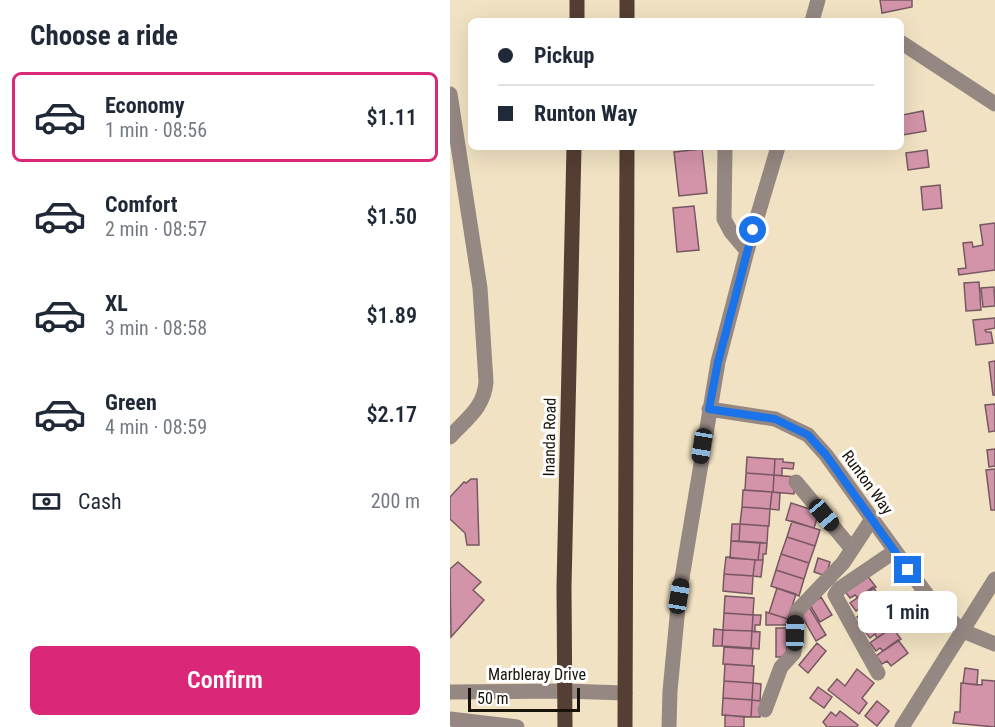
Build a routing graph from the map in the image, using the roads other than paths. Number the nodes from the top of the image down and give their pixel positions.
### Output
1 (577, 0) edge
2 (627, 0) edge
3 (818, 0) edge
4 (577, 18) edge
5 (627, 18) edge
6 (813, 18) edge
7 (904, 44) edge
8 (450, 94) edge
9 (995, 104) edge
10 (574, 150) edge
11 (627, 150) edge
12 (725, 150) edge
13 (777, 150) edge
14 (747, 251) junction
15 (709, 409) junction
16 (450, 437) edge
17 (796, 482) dead end
18 (873, 519) junction
19 (852, 549) junction
20 (895, 551) junction
21 (995, 579) edge
22 (963, 631) junction
23 (995, 644) edge
24 (878, 673) dead end
25 (565, 691) junction
26 (450, 692) edge
27 (625, 693) junction
28 (765, 710) dead end
29 (450, 719) edge
30 (517, 727) edge
31 (565, 727) edge
32 (625, 727) edge
33 (669, 727) edge
34 (902, 727) edge

1 - 4 main road
2 - 5 main road
3 - 6 street
7 - 9 street
8 - 16 street
10 - 25 main road, Inanda Road
11 - 27 main road
12 - 14 street
13 - 14 street
14 - 15 street
15 - 18 street, Runton Way
15 - 33 street
17 - 19 street
18 - 19 street
18 - 20 street, Runton Way
19 - 28 street
20 - 22 street, Runton Way
20 - 24 street
21 - 22 street
22 - 23 street, Runton Way
22 - 34 street
25 - 26 street, Marbleray Drive
25 - 27 street, Marbleray Drive
25 - 31 main road, Inanda Road
27 - 32 main road
29 - 30 street

